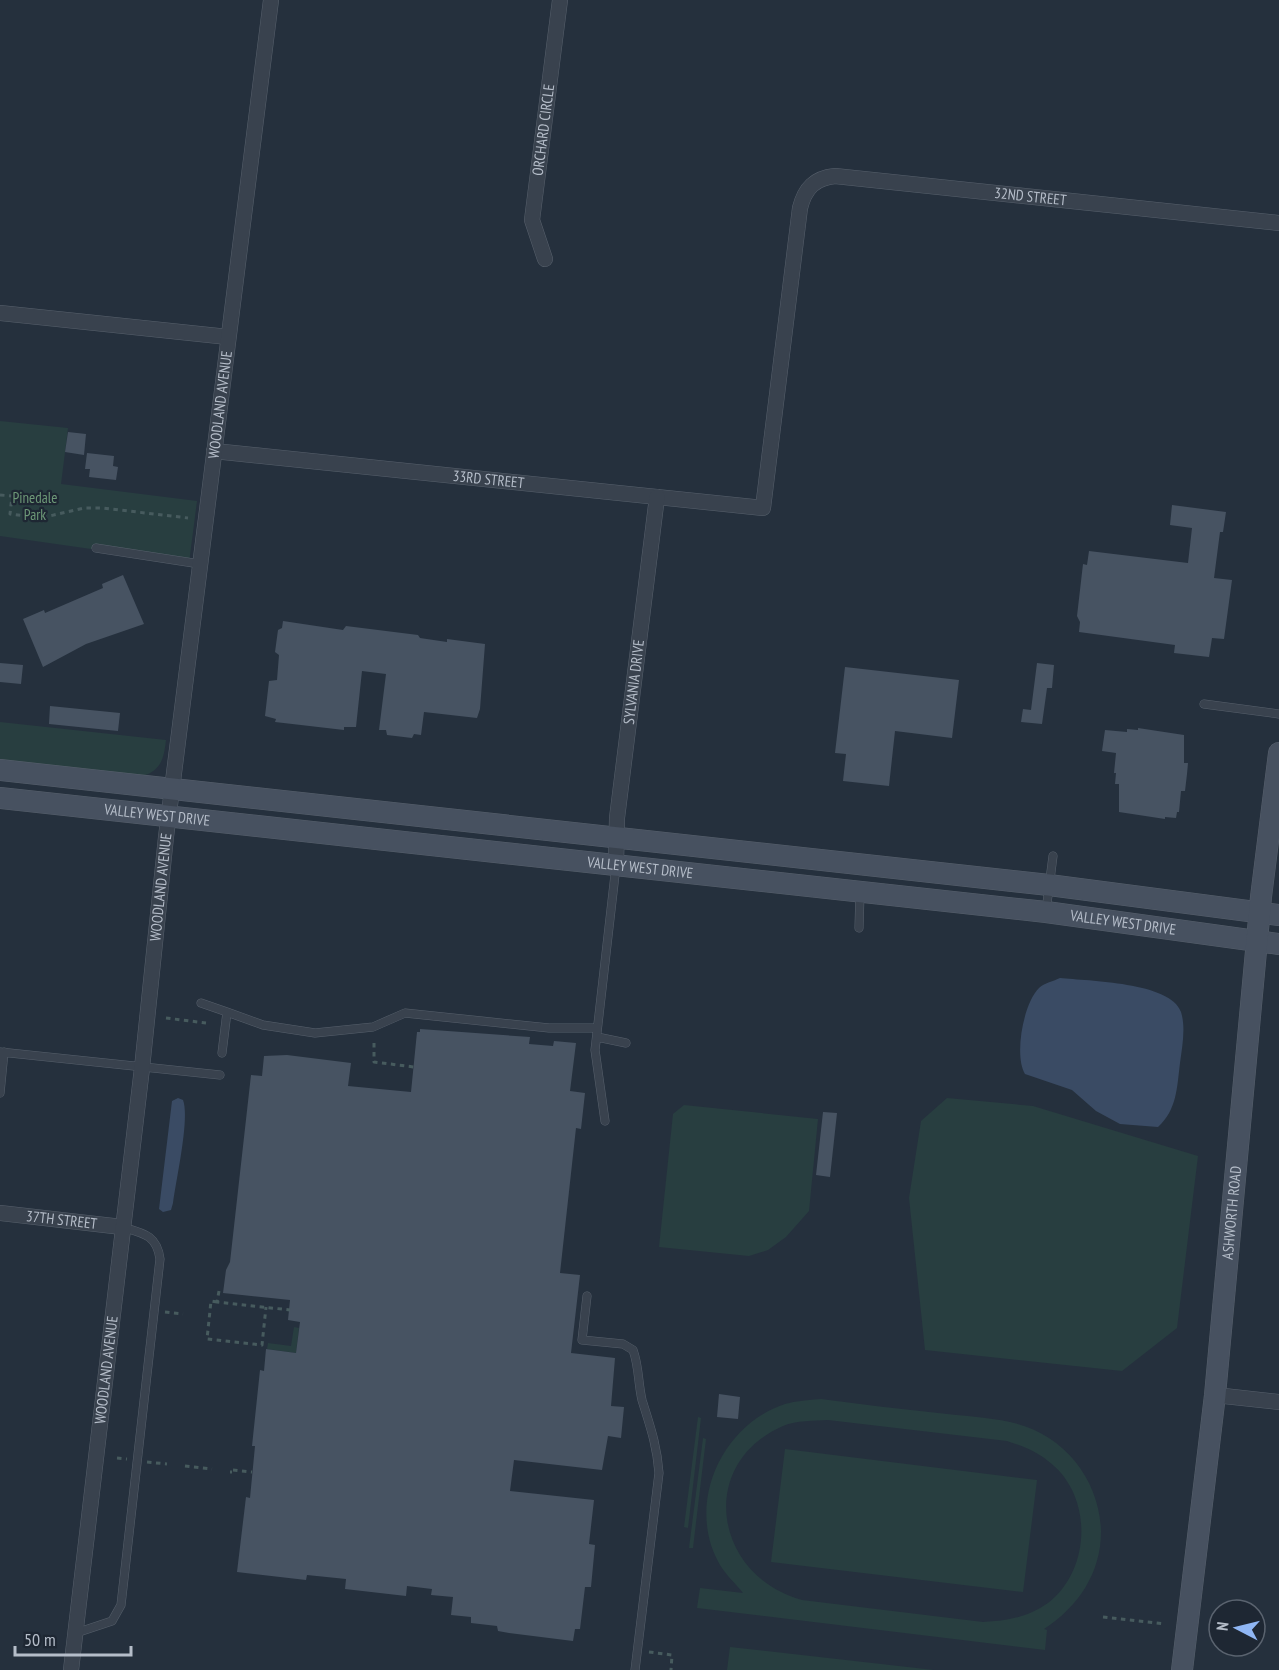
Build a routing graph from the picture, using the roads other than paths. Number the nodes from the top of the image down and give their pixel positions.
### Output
1 (271, 0) edge
2 (560, 0) edge
3 (1279, 223) edge
4 (545, 259) dead end
5 (0, 313) edge
6 (228, 337) junction
7 (214, 451) junction
8 (657, 497) junction
9 (763, 508) joint
10 (96, 548) dead end
11 (200, 564) junction
12 (1204, 704) dead end
13 (1279, 714) edge
14 (1279, 753) edge
15 (0, 770) edge
16 (172, 788) junction
17 (0, 798) edge
18 (168, 816) junction
19 (615, 836) junction
20 (1053, 856) dead end
21 (616, 865) junction
22 (1049, 885) junction
23 (860, 892) junction
24 (1046, 912) junction
25 (1269, 914) edge
26 (859, 928) dead end
27 (1257, 941) junction
28 (1279, 944) edge
29 (201, 1003) dead end
30 (227, 1012) junction
31 (597, 1028) junction
32 (597, 1037) junction
33 (626, 1043) dead end
34 (2, 1052) edge
35 (222, 1053) dead end
36 (142, 1068) junction
37 (220, 1075) dead end
38 (0, 1093) edge
39 (605, 1121) dead end
40 (0, 1213) edge
41 (122, 1227) junction
42 (588, 1296) dead end
43 (1215, 1395) junction
44 (1279, 1402) edge
45 (76, 1633) junction
46 (72, 1670) edge
47 (635, 1670) edge
48 (1182, 1670) edge

1 - 6 street, WOODLAND AVENUE
2 - 4 street, ORCHARD CIRCLE
3 - 9 street, 32ND STREET
5 - 6 street
6 - 7 street, WOODLAND AVENUE
7 - 8 street, 33RD STREET
7 - 11 street, WOODLAND AVENUE
8 - 9 street, 33RD STREET
8 - 19 street, SYLVANIA DRIVE
10 - 11 lane
11 - 16 street, WOODLAND AVENUE
12 - 13 lane
14 - 25 main road, ASHWORTH ROAD
15 - 16 main road, VALLEY WEST DRIVE
16 - 18 street, WOODLAND AVENUE
16 - 19 main road, VALLEY WEST DRIVE
17 - 18 main road, VALLEY WEST DRIVE
18 - 21 main road, VALLEY WEST DRIVE
18 - 36 street, WOODLAND AVENUE
19 - 21 street, SYLVANIA DRIVE
19 - 22 main road, VALLEY WEST DRIVE
20 - 22 lane
21 - 23 main road, VALLEY WEST DRIVE
21 - 31 lane
22 - 24 lane
22 - 25 main road, VALLEY WEST DRIVE
23 - 24 main road, VALLEY WEST DRIVE
23 - 26 lane
24 - 27 main road, VALLEY WEST DRIVE
25 - 27 main road, ASHWORTH ROAD
27 - 28 main road, VALLEY WEST DRIVE
27 - 43 main road, ASHWORTH ROAD
29 - 30 lane
30 - 31 lane
30 - 35 lane
31 - 32 lane
32 - 33 lane
32 - 39 lane
34 - 36 lane
34 - 38 lane
36 - 37 lane
36 - 41 street, WOODLAND AVENUE
40 - 41 street, 37TH STREET
41 - 45 street, WOODLAND AVENUE
41 - 45 lane
42 - 47 lane
43 - 44 street
43 - 48 main road, ASHWORTH ROAD
45 - 46 street, WOODLAND AVENUE

